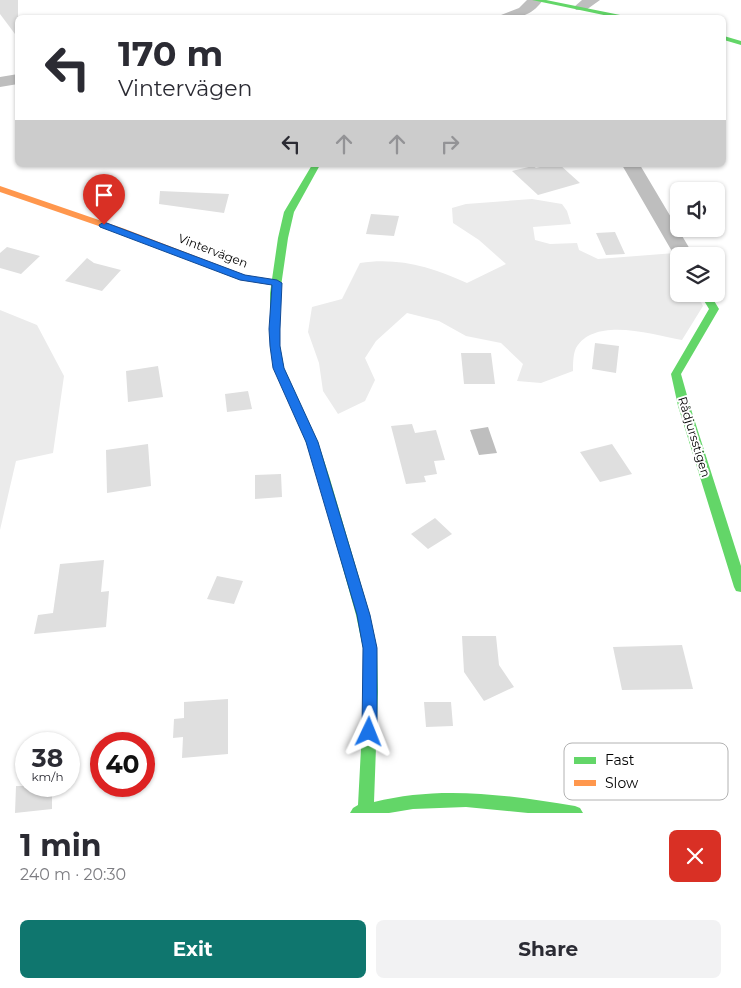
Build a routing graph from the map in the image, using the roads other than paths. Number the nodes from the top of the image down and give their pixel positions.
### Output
1 (536, 0) edge
2 (587, 4) edge
3 (514, 15) edge
4 (622, 15) edge
5 (726, 39) edge
6 (741, 43) edge
7 (15, 79) edge
8 (0, 82) edge
9 (315, 167) edge
10 (632, 167) edge
11 (0, 189) edge
12 (679, 247) edge
13 (277, 283) junction
14 (710, 302) edge
15 (741, 587) edge
16 (362, 811) edge
17 (575, 813) edge

1 - 2 street
1 - 3 street
2 - 4 street
5 - 6 street
7 - 8 street
9 - 13 street
10 - 12 street
11 - 13 street, Vintervägen
13 - 16 street
14 - 15 street, Rådjursstigen
16 - 17 street

